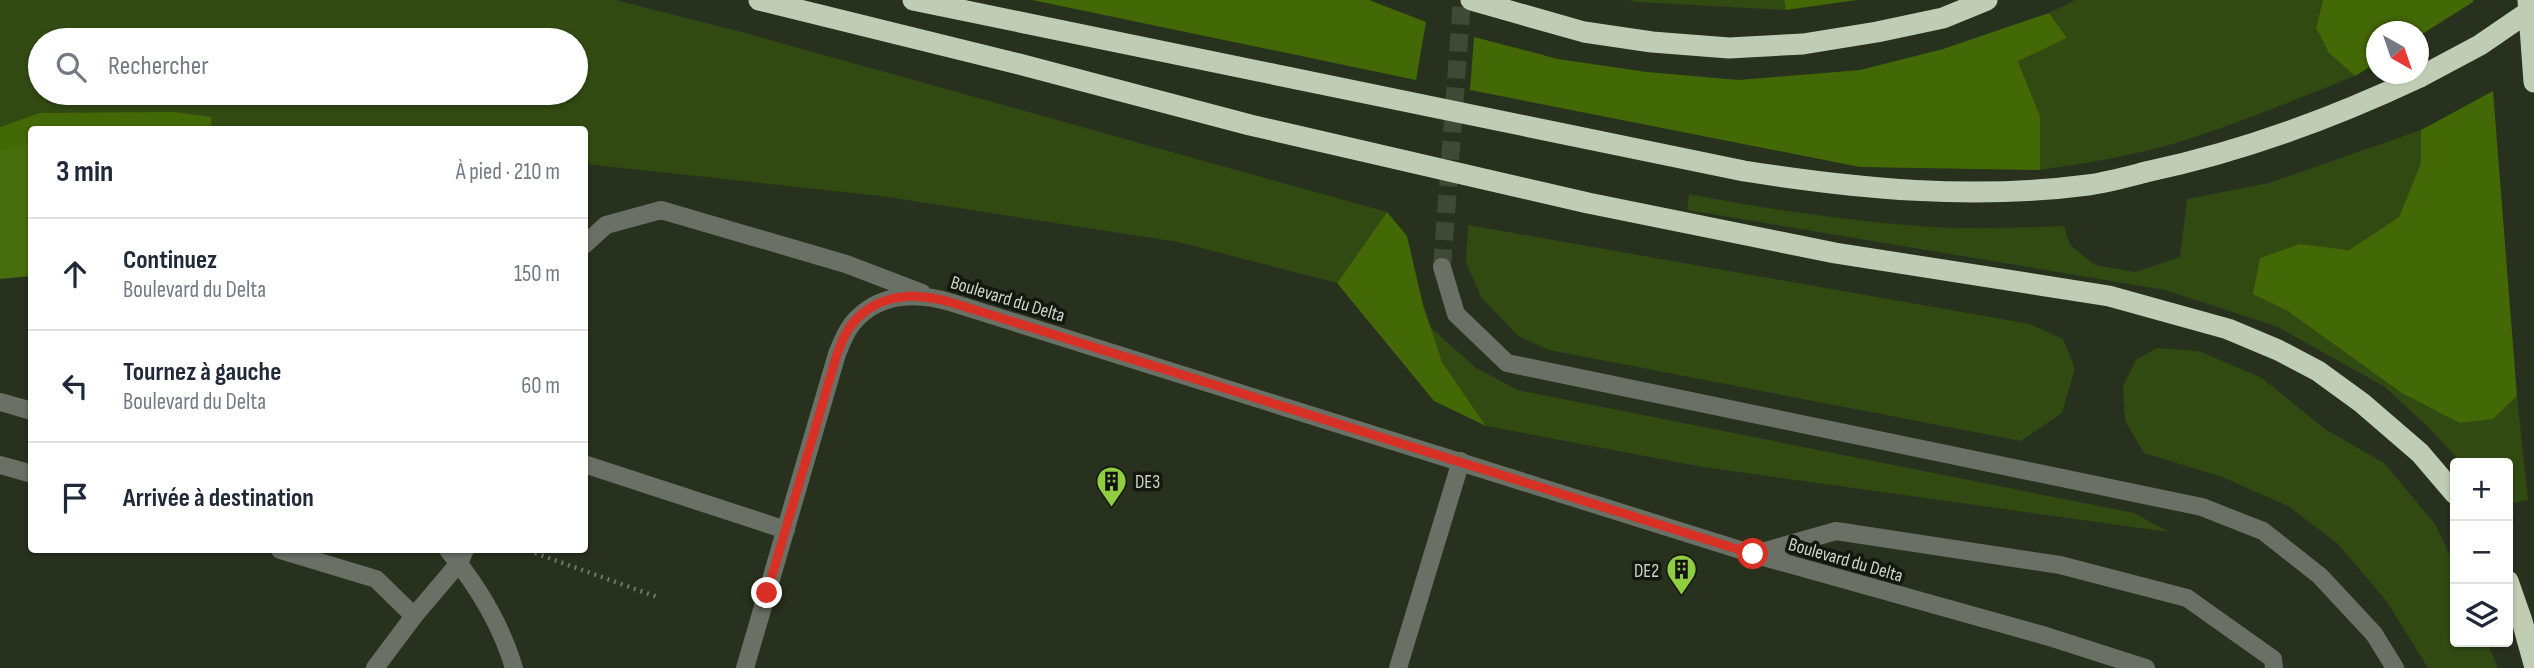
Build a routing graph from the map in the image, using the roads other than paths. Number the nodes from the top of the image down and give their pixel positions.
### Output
1 (759, 0) edge
2 (913, 0) edge
3 (1471, 0) edge
4 (1987, 0) edge
5 (2528, 0) edge
6 (2534, 8) edge
7 (2534, 82) edge
8 (588, 241) edge
9 (1442, 267) tunnel mouth
10 (935, 298) junction
11 (0, 402) edge
12 (28, 410) edge
13 (1461, 461) junction
14 (0, 465) edge
15 (588, 465) edge
16 (28, 473) edge
17 (2450, 488) edge
18 (786, 530) junction
19 (289, 553) edge
20 (457, 554) edge
21 (1753, 554) junction
22 (2509, 584) edge
23 (414, 616) junction
24 (378, 664) edge
25 (2534, 664) edge
26 (514, 668) edge
27 (745, 668) edge
28 (1398, 668) edge
29 (2142, 668) edge
30 (2274, 668) edge
31 (2395, 668) edge

1 - 17 highway
2 - 6 highway, bridge
3 - 4 highway
5 - 7 highway
8 - 10 lane
9 - 31 lane
10 - 13 lane, Boulevard du Delta
10 - 18 lane, Boulevard du Delta
11 - 12 lane
13 - 21 lane, Boulevard du Delta
13 - 28 lane
14 - 16 lane
15 - 18 lane
18 - 27 lane, Boulevard du Delta
19 - 23 lane
20 - 23 lane
20 - 26 lane
21 - 29 lane, Boulevard du Delta
21 - 30 lane
22 - 25 highway
23 - 24 lane

